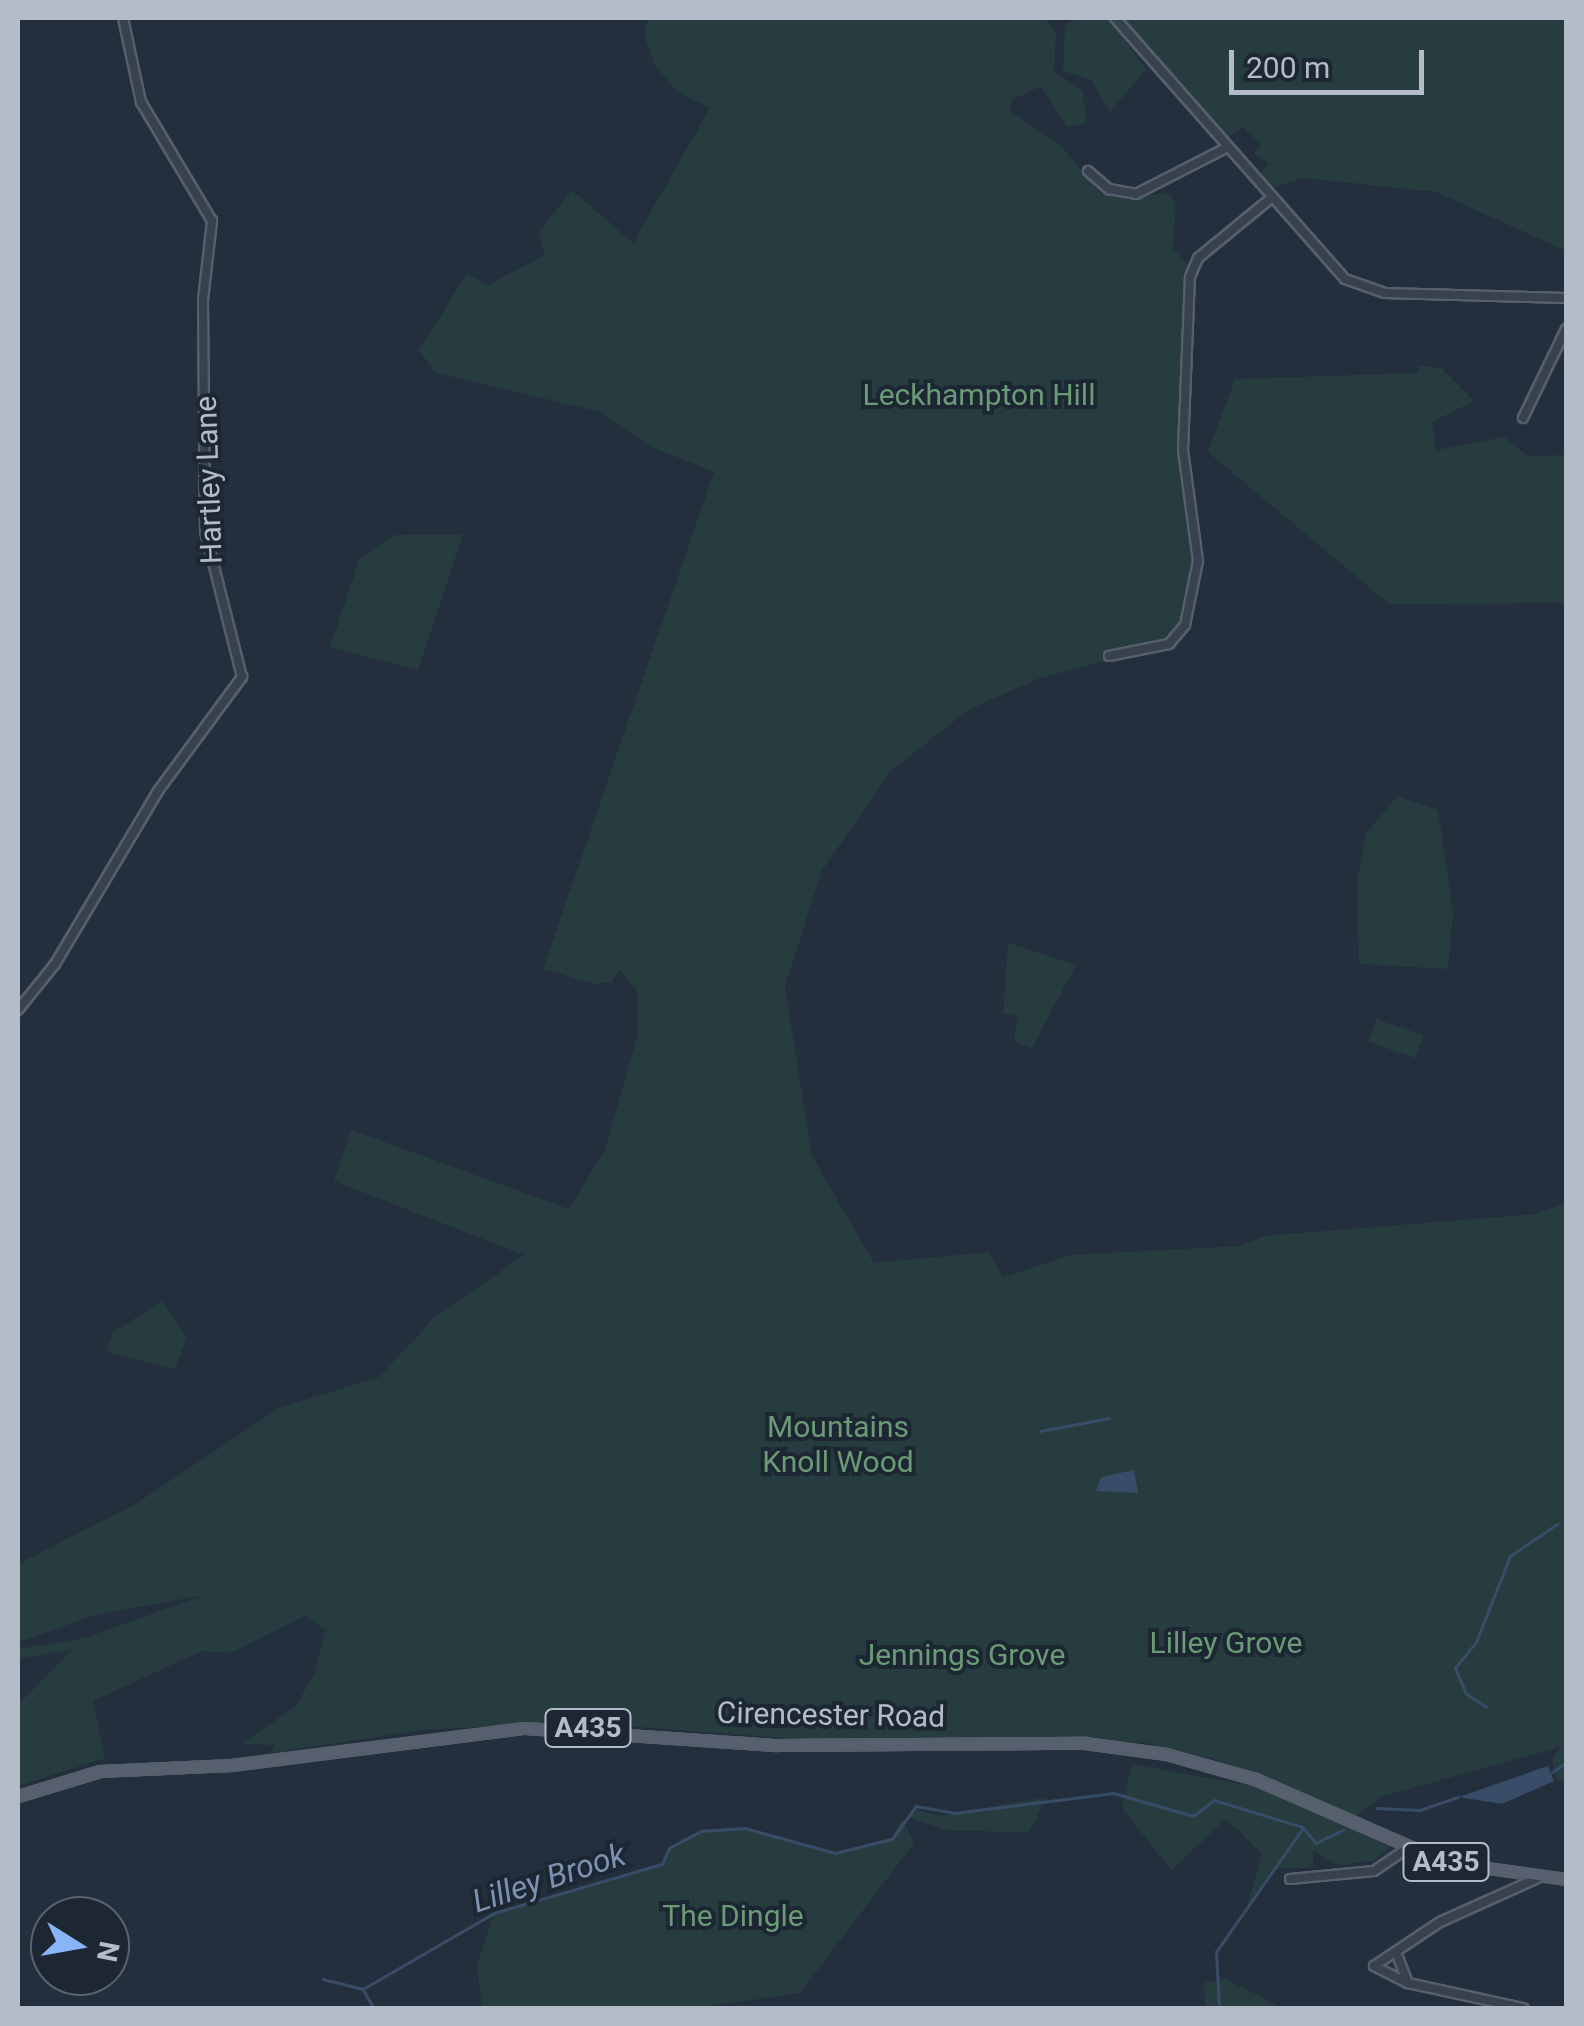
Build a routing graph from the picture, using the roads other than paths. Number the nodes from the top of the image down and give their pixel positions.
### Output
1 (124, 18) edge
2 (1115, 18) edge
3 (1226, 148) junction
4 (1088, 171) dead end
5 (1271, 198) junction
6 (1566, 298) edge
7 (1566, 329) edge
8 (1523, 418) dead end
9 (1109, 656) dead end
10 (18, 1010) edge
11 (18, 1796) edge
12 (1408, 1848) junction
13 (1538, 1878) junction
14 (1290, 1879) dead end
15 (1566, 1879) edge
16 (1396, 1952) junction
17 (1408, 1983) junction
18 (1522, 2008) edge

1 - 10 street, Hartley Lane
2 - 3 street
3 - 4 street
3 - 5 street
5 - 6 street
5 - 9 street
7 - 8 street
11 - 12 main road, Cirencester Road / A435
12 - 13 main road, Cirencester Road / A435
12 - 14 street
13 - 15 main road, Cirencester Road / A435
13 - 16 street
16 - 17 street
16 - 17 street
17 - 18 street

